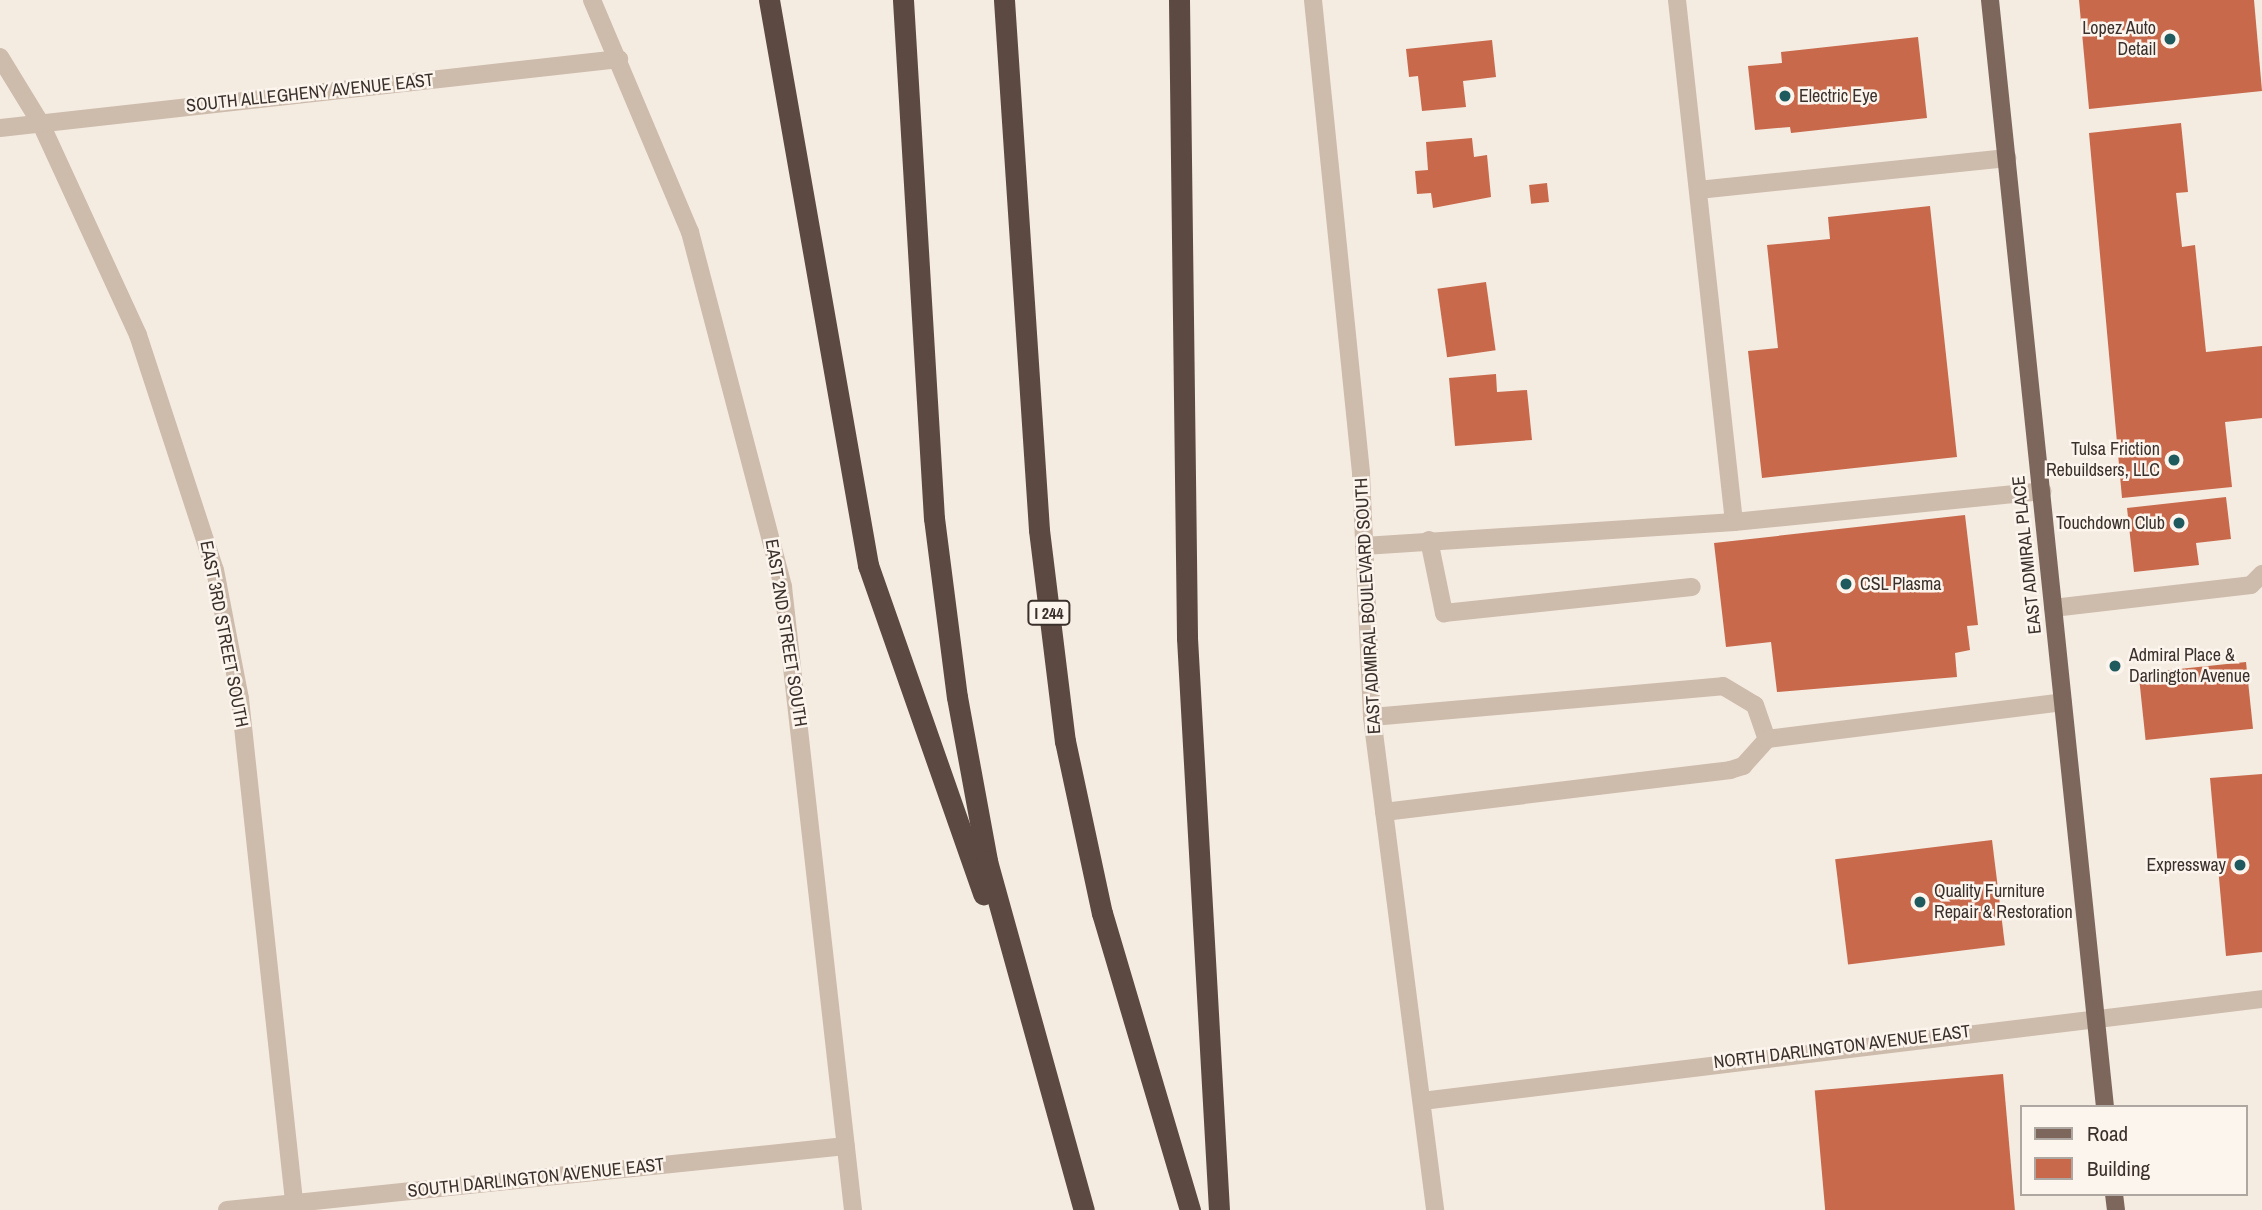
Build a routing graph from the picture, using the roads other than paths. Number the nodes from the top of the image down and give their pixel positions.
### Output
1 (592, 0) edge
2 (769, 0) edge
3 (903, 0) edge
4 (1004, 0) edge
5 (1179, 0) edge
6 (1313, 0) edge
7 (1678, 0) edge
8 (1990, 0) edge
9 (0, 57) edge
10 (619, 59) junction
11 (41, 124) junction
12 (0, 128) edge
13 (2007, 158) junction
14 (1698, 190) junction
15 (2042, 491) junction
16 (1734, 522) junction
17 (1429, 540) junction
18 (1364, 546) junction
19 (2262, 574) edge
20 (1692, 587) dead end
21 (2053, 608) junction
22 (2063, 702) junction
23 (1372, 717) junction
24 (1767, 739) junction
25 (1384, 812) junction
26 (2262, 999) edge
27 (2096, 1018) junction
28 (1032, 1034) junction
29 (1422, 1101) junction
30 (2105, 1105) edge
31 (846, 1146) junction
32 (295, 1206) edge
33 (227, 1210) edge
34 (853, 1210) edge
35 (1084, 1210) edge
36 (1189, 1210) edge
37 (1219, 1210) edge
38 (1435, 1210) edge

1 - 10 street, EAST 2ND STREET SOUTH
2 - 28 highway
3 - 28 highway
4 - 36 highway, I 244
5 - 37 highway
6 - 18 street, EAST ADMIRAL BOULEVARD SOUTH
7 - 14 street
8 - 13 main road, EAST ADMIRAL PLACE
9 - 11 street, EAST 3RD STREET SOUTH
10 - 11 street, SOUTH ALLEGHENY AVENUE EAST
10 - 31 street, EAST 2ND STREET SOUTH
11 - 12 street, SOUTH ALLEGHENY AVENUE EAST
11 - 32 street, EAST 3RD STREET SOUTH
13 - 14 street
13 - 15 main road, EAST ADMIRAL PLACE
14 - 16 street
15 - 16 street
15 - 21 main road, EAST ADMIRAL PLACE
16 - 17 street
17 - 18 street
17 - 20 street
18 - 23 street, EAST ADMIRAL BOULEVARD SOUTH
19 - 21 street
21 - 22 main road, EAST ADMIRAL PLACE
22 - 24 street
22 - 27 main road, EAST ADMIRAL PLACE
23 - 24 street
23 - 25 street, EAST ADMIRAL BOULEVARD SOUTH
24 - 25 street
25 - 29 street, EAST ADMIRAL BOULEVARD SOUTH
26 - 27 street, NORTH DARLINGTON AVENUE EAST
27 - 29 street, NORTH DARLINGTON AVENUE EAST
27 - 30 main road, EAST ADMIRAL PLACE
28 - 35 highway
29 - 38 street, EAST ADMIRAL BOULEVARD SOUTH
31 - 32 street, SOUTH DARLINGTON AVENUE EAST
31 - 34 street, EAST 2ND STREET SOUTH
32 - 33 street, SOUTH DARLINGTON AVENUE EAST

